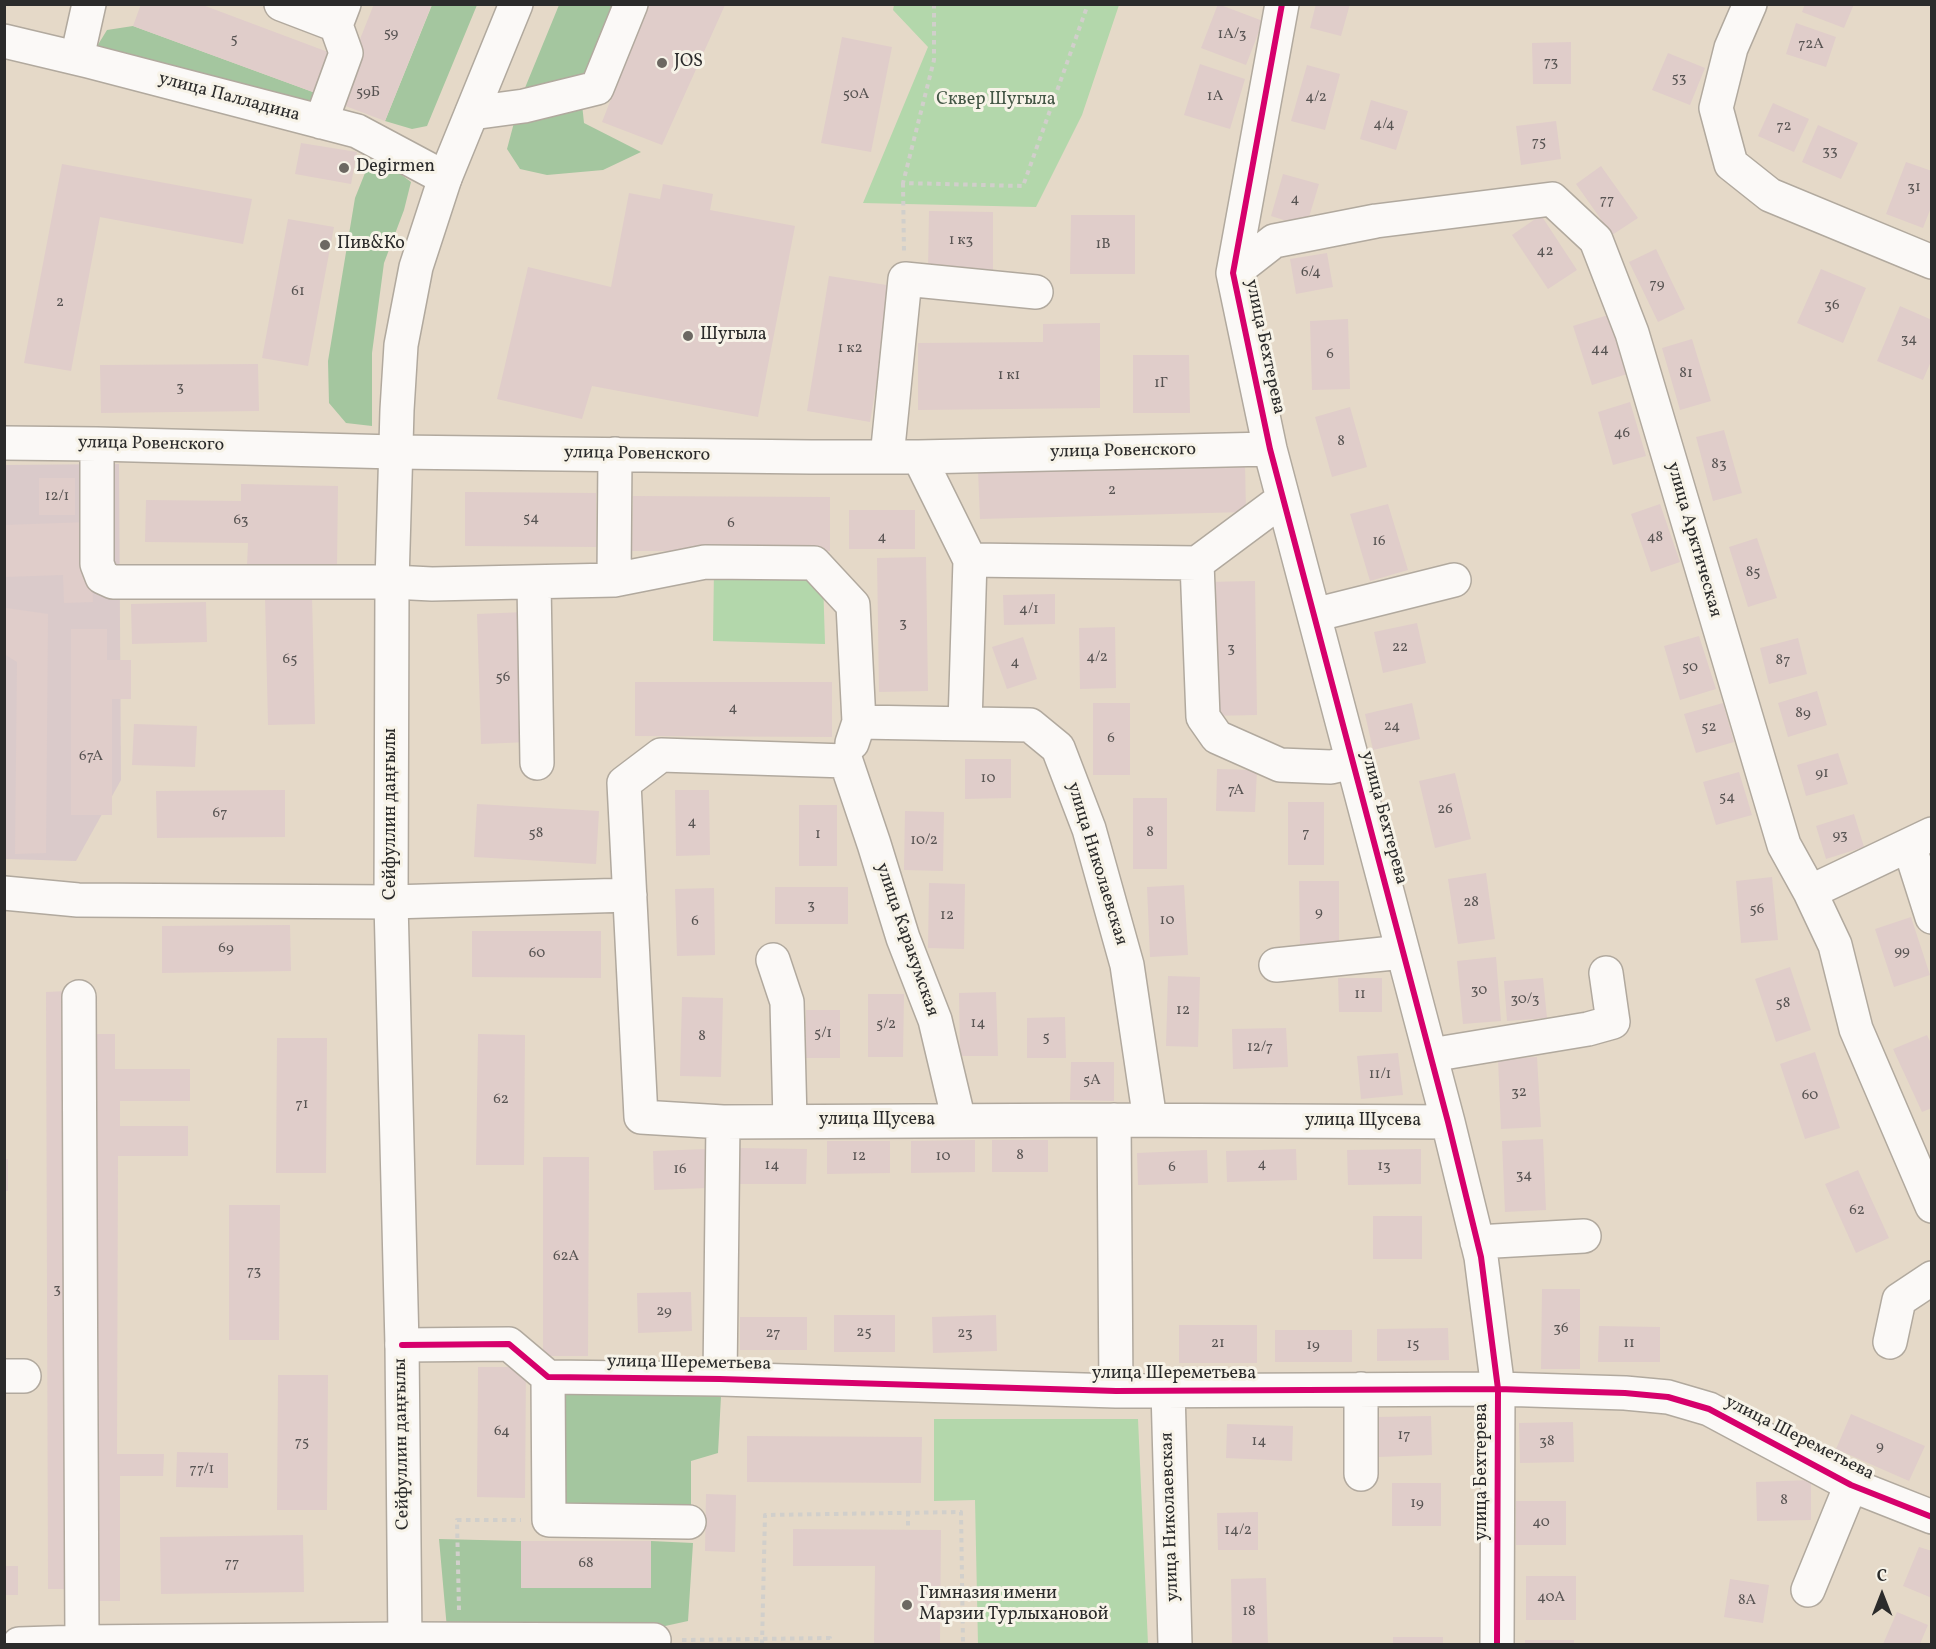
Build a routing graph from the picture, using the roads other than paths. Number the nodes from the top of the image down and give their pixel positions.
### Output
1 (89, 4) edge
2 (281, 4) edge
3 (516, 4) edge
4 (631, 4) edge
5 (1282, 4) edge
6 (1750, 4) edge
7 (340, 15) edge
8 (4, 41) edge
9 (77, 58) junction
10 (472, 113) junction
11 (321, 122) junction
12 (445, 178) junction
13 (1932, 262) edge
14 (1233, 273) junction
15 (1036, 292) dead end
16 (4, 443) edge
17 (97, 444) junction
18 (1270, 449) junction
19 (395, 452) junction
20 (615, 454) junction
21 (903, 457) junction
22 (1283, 499) junction
23 (970, 560) junction
24 (1197, 563) junction
25 (614, 580) junction
26 (1454, 580) dead end
27 (392, 582) junction
28 (534, 582) junction
29 (1314, 615) junction
30 (859, 722) junction
31 (965, 724) junction
32 (846, 761) junction
33 (1353, 762) junction
34 (537, 763) dead end
35 (1920, 840) edge
36 (4, 892) edge
37 (1810, 892) junction
38 (630, 895) junction
39 (391, 902) junction
40 (1932, 917) edge
41 (1403, 952) junction
42 (772, 960) dead end
43 (1276, 965) dead end
44 (1606, 973) dead end
45 (79, 998) dead end
46 (1431, 1055) junction
47 (1114, 1120) junction
48 (1150, 1120) junction
49 (790, 1121) junction
50 (959, 1121) junction
51 (723, 1122) junction
52 (1448, 1122) junction
53 (1932, 1206) edge
54 (1584, 1236) dead end
55 (1477, 1242) junction
56 (1932, 1278) edge
57 (1890, 1342) dead end
58 (402, 1345) junction
59 (548, 1377) junction
60 (720, 1379) junction
61 (1360, 1389) junction
62 (1498, 1389) junction
63 (1168, 1390) junction
64 (1116, 1391) junction
65 (1360, 1474) dead end
66 (1851, 1485) junction
67 (1932, 1517) edge
68 (689, 1522) dead end
69 (1808, 1590) dead end
70 (654, 1640) road end
71 (82, 1642) junction
72 (405, 1642) edge
73 (19, 1644) edge
74 (37, 1644) edge
75 (1175, 1644) edge
76 (1497, 1644) edge

1 - 9 street
2 - 7 street
3 - 10 street, Сейфуллин даңғылы
4 - 10 street
5 - 14 street, улица Бехтерева
6 - 13 street
7 - 11 street
8 - 9 street, улица Палладина
9 - 11 street, улица Палладина
10 - 12 street, Сейфуллин даңғылы
11 - 12 street, улица Палладина
12 - 19 street, Сейфуллин даңғылы
14 - 18 street, улица Бехтерева
14 - 37 street, улица Арктическая
15 - 21 street
16 - 17 street, улица Ровенского
17 - 19 street, улица Ровенского
17 - 27 street
18 - 21 street, улица Ровенского
18 - 22 street, улица Бехтерева
19 - 20 street, улица Ровенского
19 - 27 street, Сейфуллин даңғылы
20 - 21 street, улица Ровенского
20 - 25 street
21 - 23 street
22 - 24 street
22 - 29 street, улица Бехтерева
23 - 24 street
23 - 31 street
24 - 33 street
25 - 28 street
25 - 30 street
26 - 29 street
27 - 28 street
27 - 39 street, Сейфуллин даңғылы
28 - 34 street
29 - 33 street, улица Бехтерева
30 - 31 street, улица Николаевская
30 - 32 street
31 - 48 street, улица Николаевская
32 - 38 street, улица Щусева
32 - 50 street, улица Каракумская
33 - 41 street, улица Бехтерева
35 - 37 street
35 - 40 street
36 - 39 street
37 - 53 street, улица Арктическая
38 - 39 street
38 - 51 street, улица Щусева
39 - 58 street, Сейфуллин даңғылы
41 - 43 street
41 - 46 street, улица Бехтерева
42 - 49 street
44 - 46 street
45 - 71 street
46 - 52 street, улица Бехтерева
47 - 48 street, улица Щусева
47 - 50 street, улица Щусева
47 - 64 street
48 - 52 street, улица Щусева
49 - 50 street, улица Щусева
49 - 51 street, улица Щусева
51 - 60 street
52 - 55 street, улица Бехтерева
54 - 55 street
55 - 62 street, улица Бехтерева
56 - 57 street
58 - 59 street
58 - 72 street, Сейфуллин даңғылы
59 - 60 street, улица Шереметьева
59 - 68 street
60 - 64 street, улица Шереметьева
61 - 62 street, улица Шереметьева
61 - 63 street, улица Шереметьева
61 - 65 street
62 - 66 street, улица Шереметьева
62 - 76 street, улица Бехтерева
63 - 64 street, улица Шереметьева
63 - 75 street, улица Николаевская
66 - 67 street, улица Шереметьева
66 - 69 street
70 - 72 street
71 - 72 street
71 - 74 street
73 - 74 street

